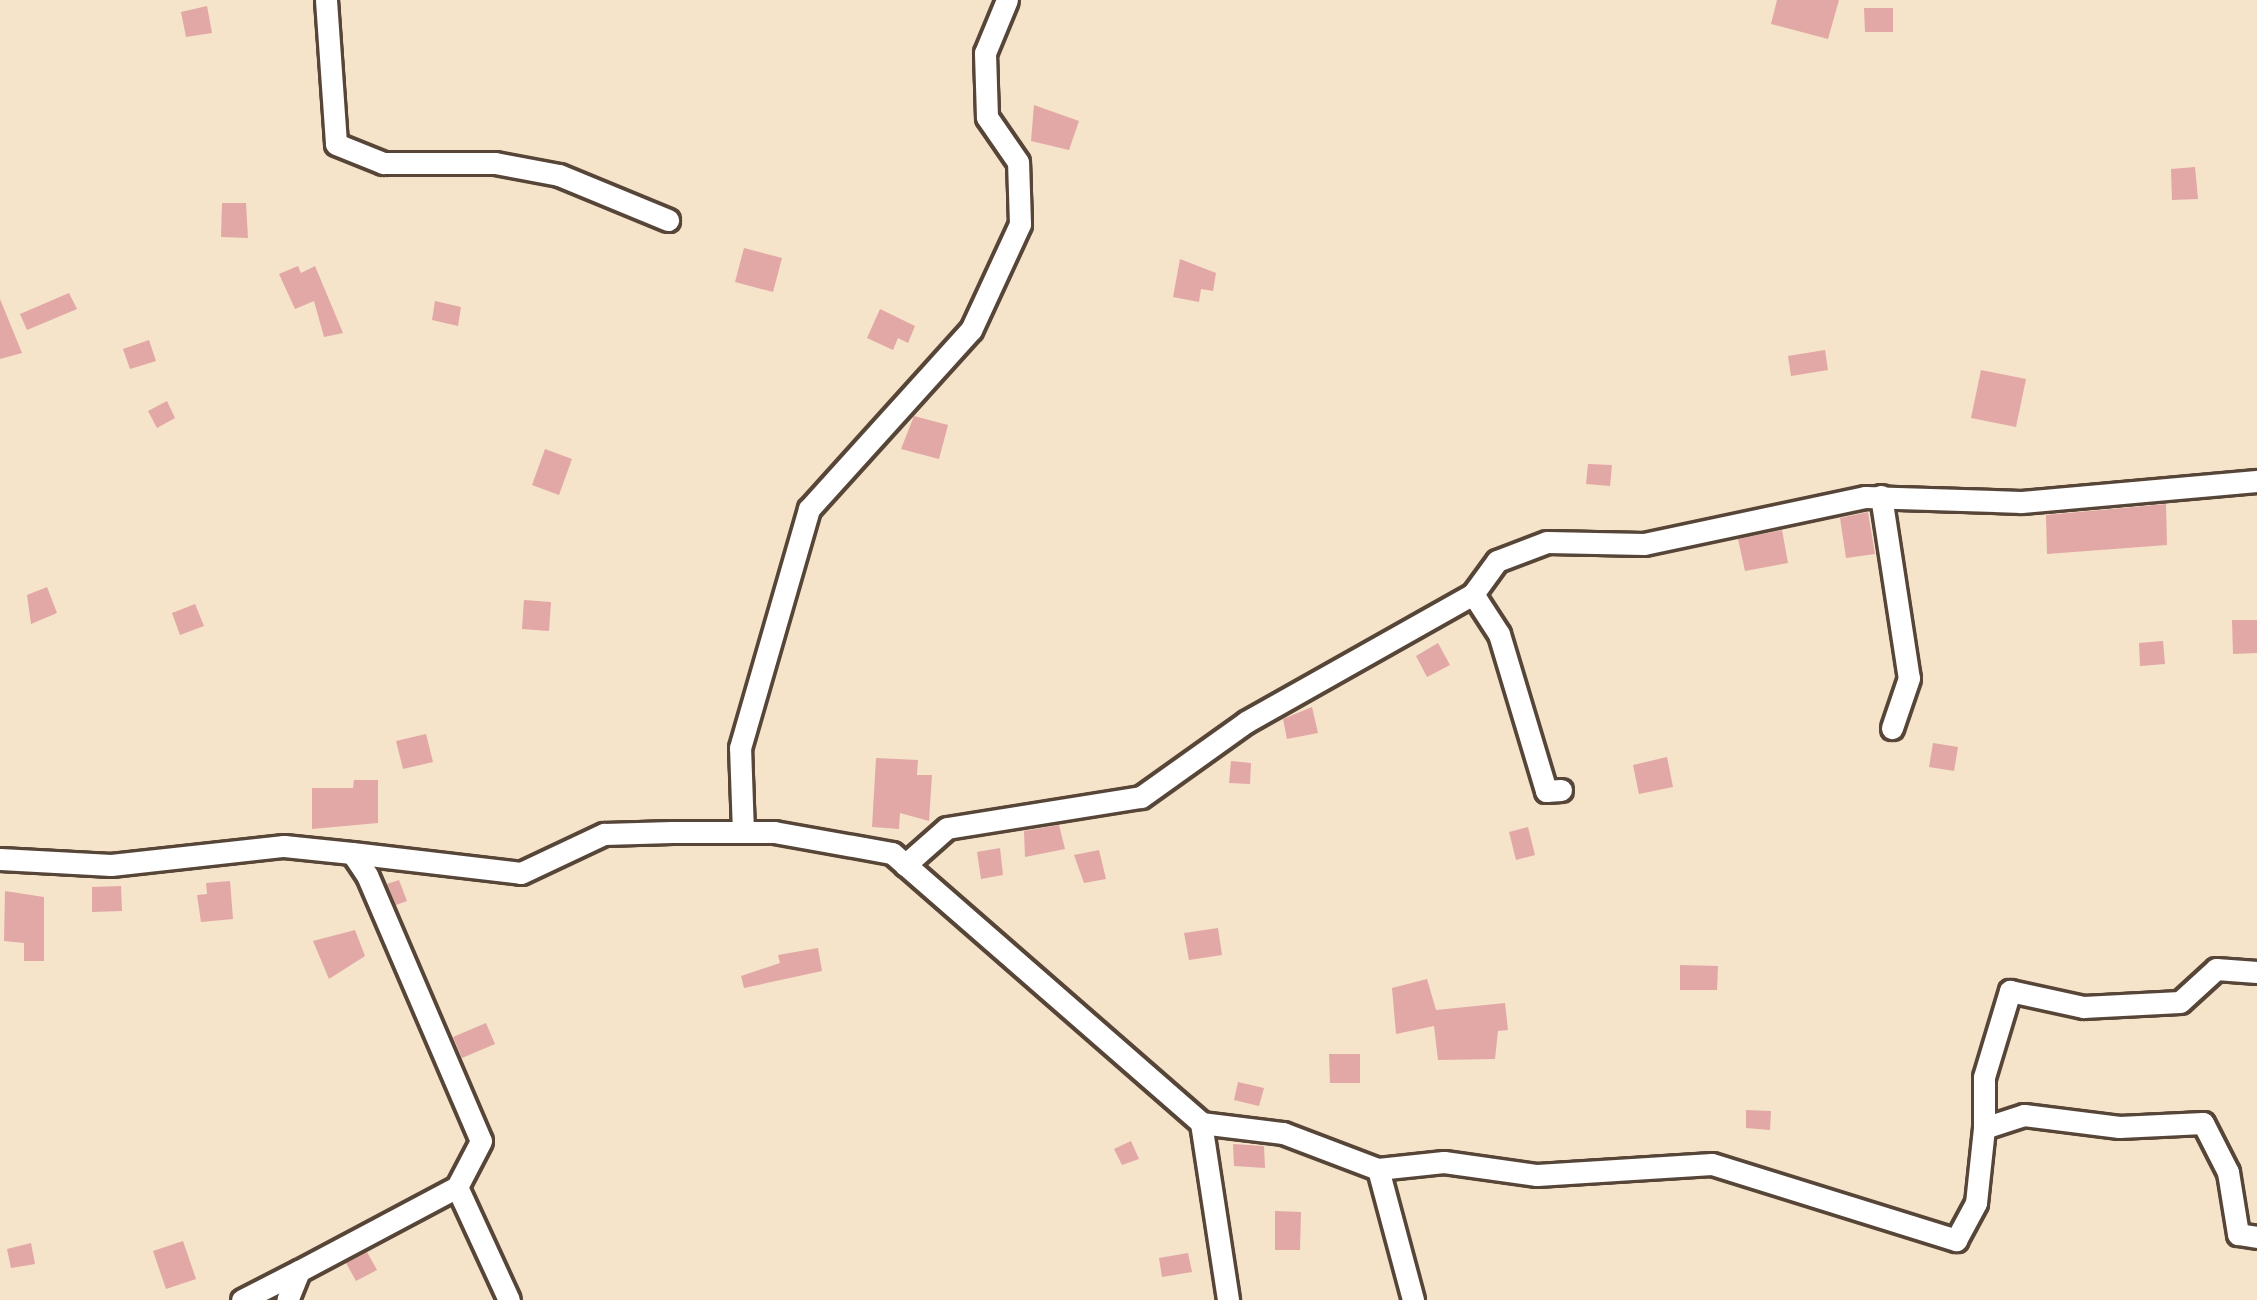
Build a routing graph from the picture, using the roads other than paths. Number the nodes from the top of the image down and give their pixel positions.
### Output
1 (326, 0) edge
2 (1007, 0) edge
3 (668, 220) dead end
4 (2257, 482) edge
5 (1881, 496) junction
6 (1473, 594) junction
7 (1892, 728) dead end
8 (1561, 790) dead end
9 (743, 832) junction
10 (352, 853) junction
11 (0, 859) edge
12 (905, 865) junction
13 (2257, 972) edge
14 (1202, 1123) junction
15 (1984, 1128) junction
16 (1378, 1169) junction
17 (457, 1187) junction
18 (2257, 1237) edge
19 (299, 1271) junction
20 (242, 1300) edge
21 (287, 1300) edge
22 (509, 1300) edge
23 (1228, 1300) edge
24 (1413, 1300) edge

1 - 3 street
2 - 9 street
4 - 5 street
5 - 6 street
5 - 7 street
6 - 8 street
6 - 12 street
9 - 10 street
9 - 12 street
10 - 11 street
10 - 17 street
12 - 14 street
13 - 15 street
14 - 16 street
14 - 23 street
15 - 16 street
15 - 18 street
16 - 24 street
17 - 19 street
17 - 22 street
19 - 20 street
19 - 21 street

